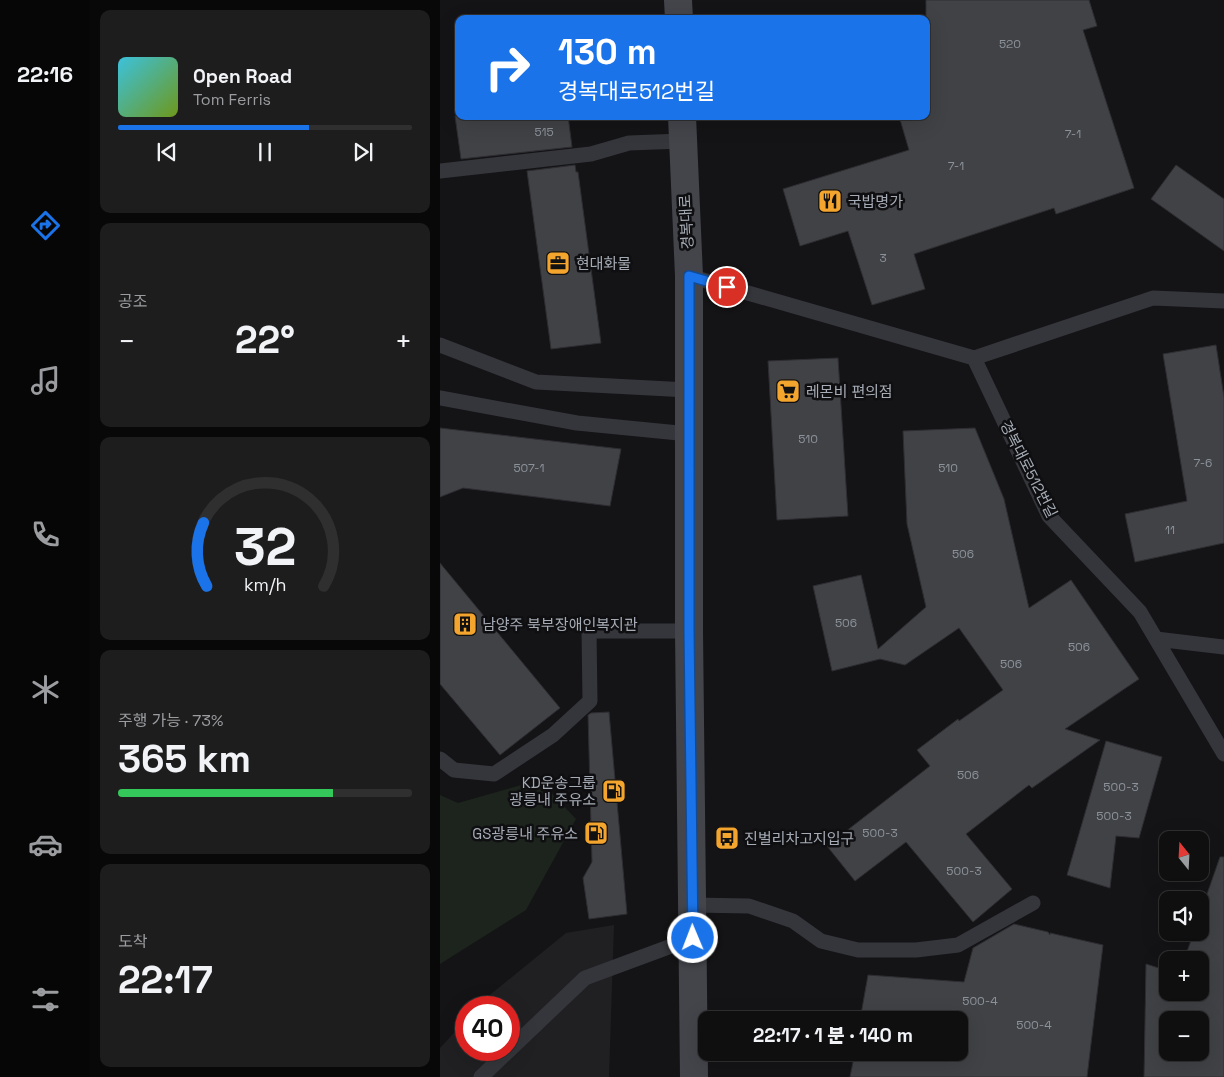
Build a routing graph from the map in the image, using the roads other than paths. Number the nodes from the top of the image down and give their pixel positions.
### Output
1 (678, 0) edge
2 (679, 15) edge
3 (682, 129) edge
4 (440, 171) edge
5 (689, 276) junction
6 (1224, 301) edge
7 (440, 345) edge
8 (974, 358) junction
9 (688, 390) junction
10 (440, 398) edge
11 (689, 434) junction
12 (689, 630) junction
13 (1156, 639) junction
14 (1224, 647) edge
15 (1224, 754) edge
16 (440, 759) edge
17 (1033, 903) dead end
18 (693, 905) junction
19 (693, 938) junction
20 (480, 1077) edge
21 (694, 1077) edge

1 - 2 street
3 - 4 lane
3 - 5 street, 경복대로
5 - 8 lane
5 - 9 street, 경복대로
6 - 8 lane
7 - 9 lane
8 - 13 lane, 경복대로512번길
9 - 11 street, 경복대로
10 - 11 lane
11 - 12 street, 경복대로
12 - 16 lane
12 - 18 street, 경복대로
13 - 14 lane
13 - 15 lane, 경복대로512번길
17 - 18 lane
18 - 19 street, 경복대로
19 - 20 lane
19 - 21 street, 경복대로

